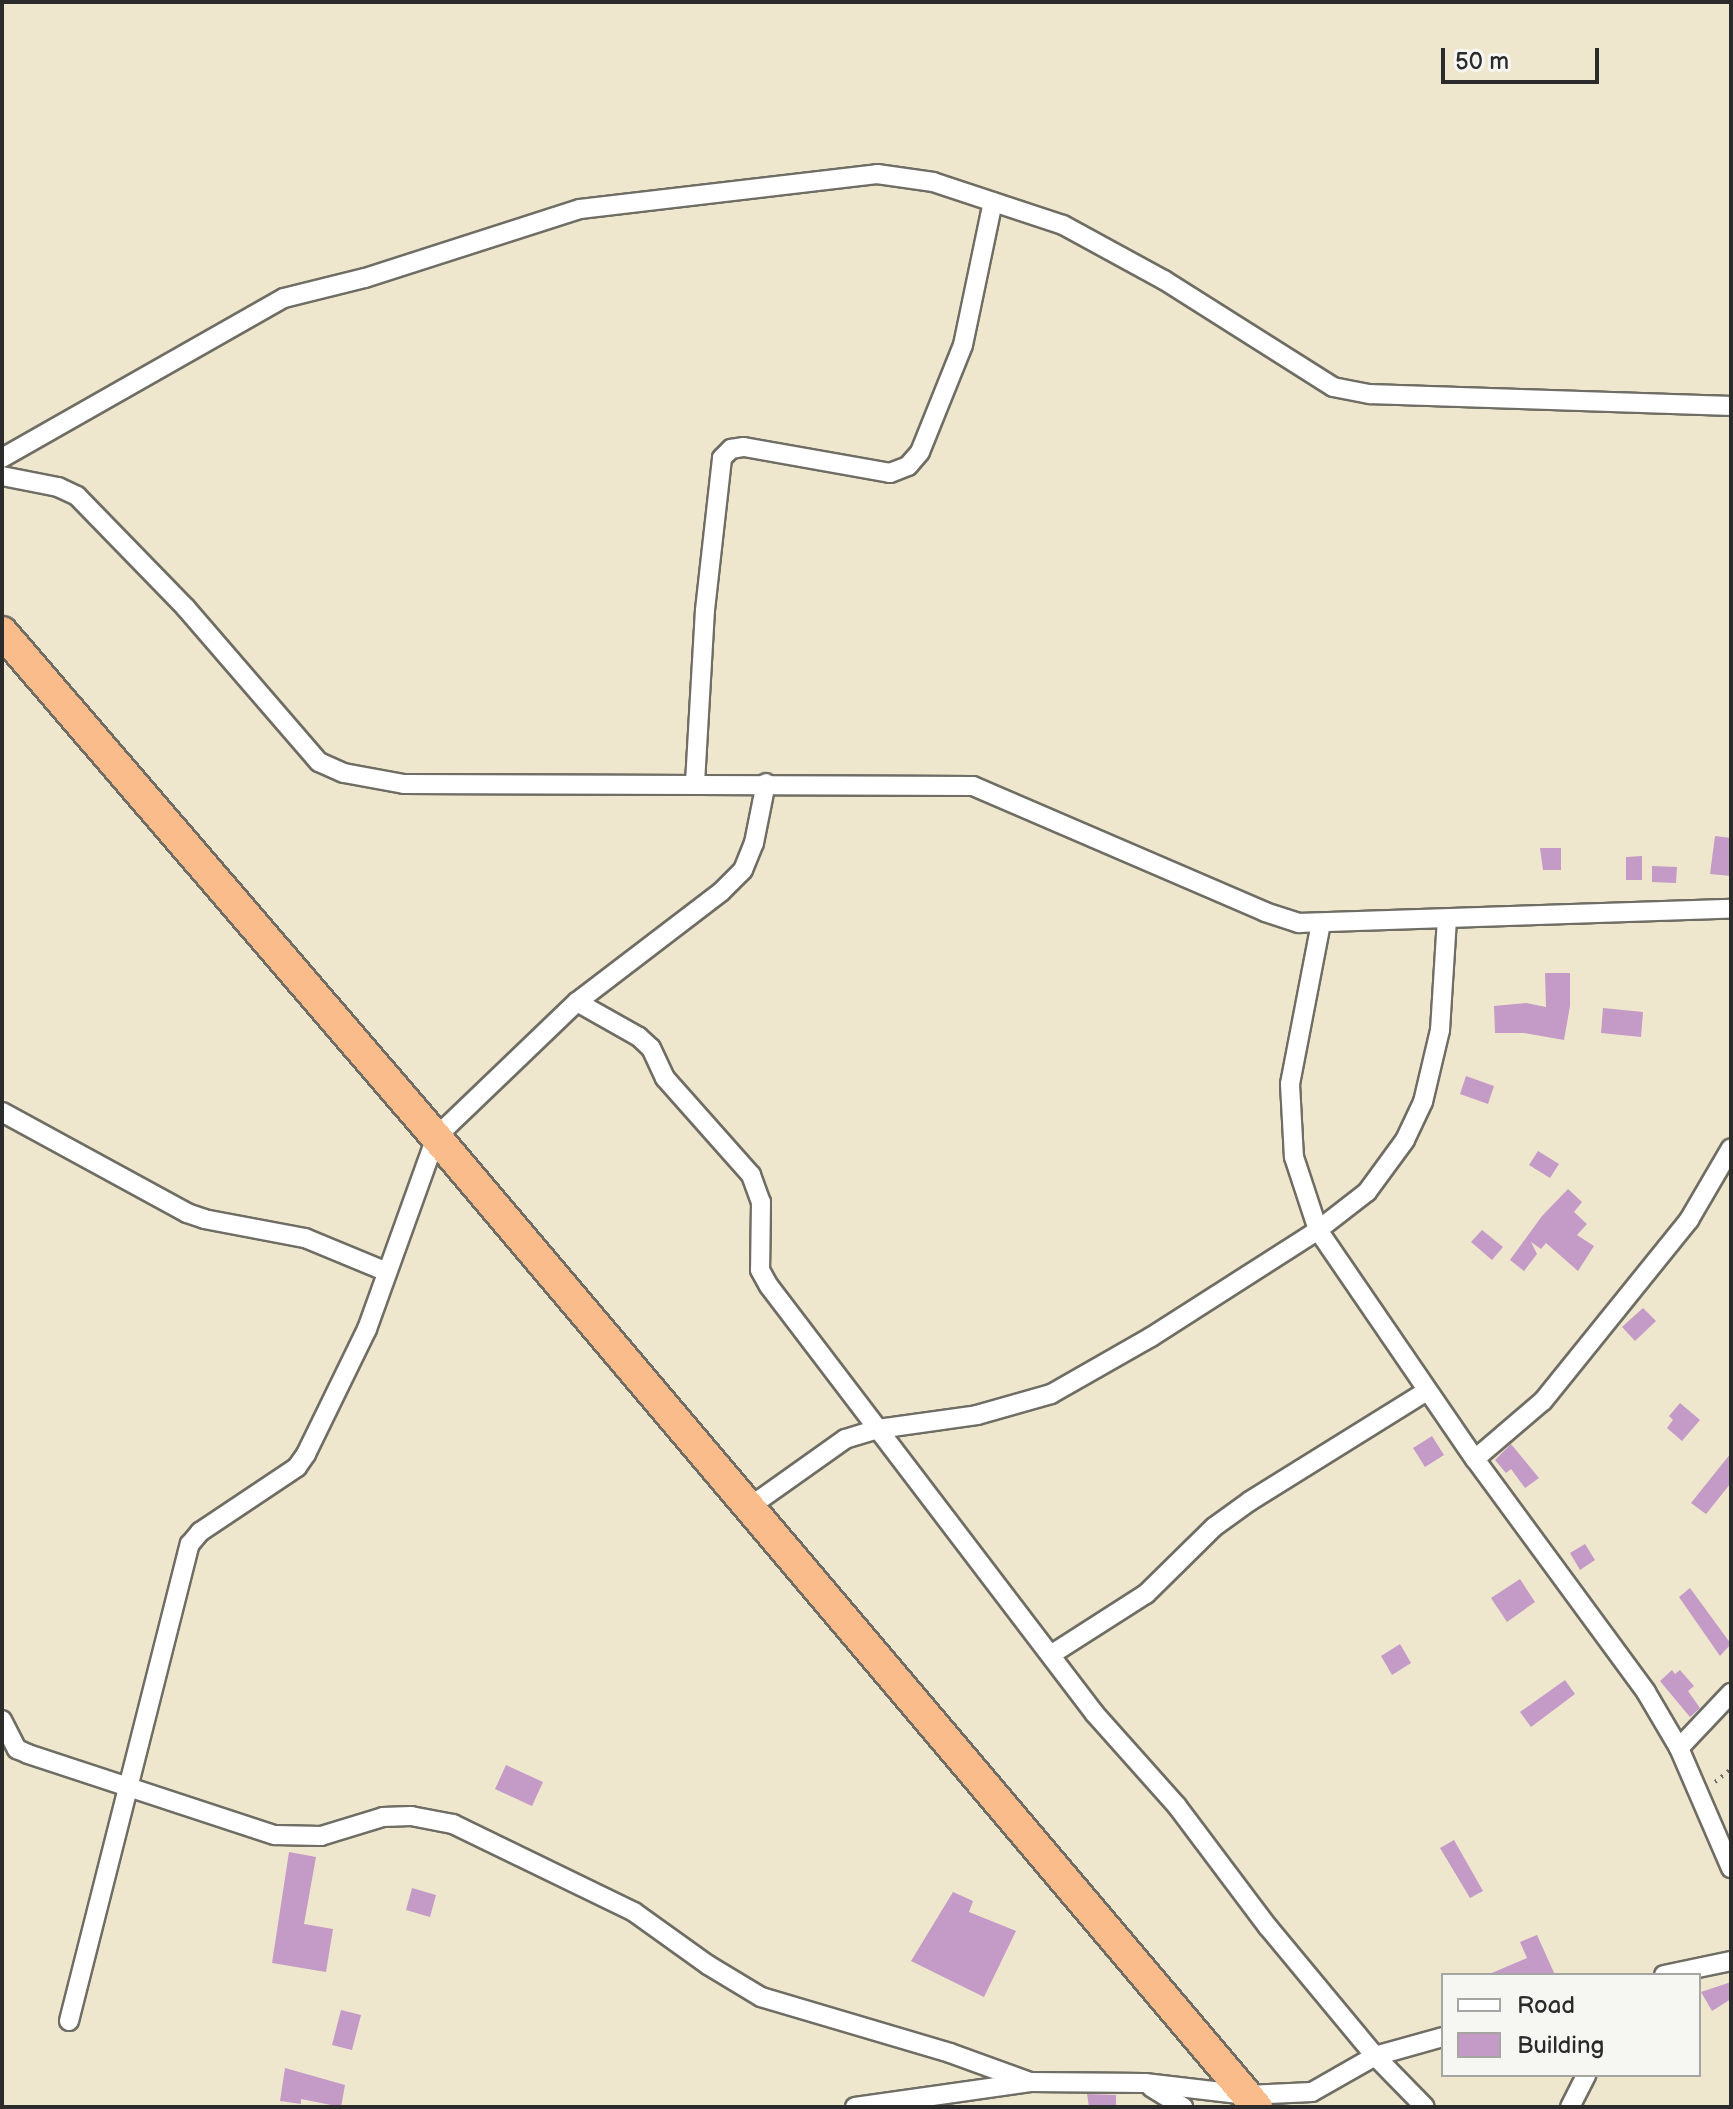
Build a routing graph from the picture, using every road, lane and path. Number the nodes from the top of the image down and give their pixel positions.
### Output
1 (993, 202) junction
2 (1731, 406) edge
3 (2, 458) edge
4 (2, 476) edge
5 (2, 632) edge
6 (695, 783) junction
7 (766, 783) junction
8 (1731, 909) edge
9 (1447, 919) junction
10 (1321, 923) junction
11 (577, 1002) junction
12 (2, 1112) edge
13 (436, 1137) junction
14 (1730, 1152) edge
15 (1318, 1230) junction
16 (387, 1272) junction
17 (1427, 1391) junction
18 (878, 1429) junction
19 (1475, 1459) junction
20 (748, 1508) junction
21 (1052, 1654) junction
22 (1731, 1693) edge
23 (2, 1720) edge
24 (1679, 1748) junction
25 (126, 1787) junction
26 (1731, 1868) edge
27 (1731, 1961) edge
28 (1674, 1973) edge
29 (69, 2021) dead end
30 (1441, 2038) edge
31 (1375, 2056) junction
32 (1585, 2077) edge
33 (1030, 2082) junction
34 (1145, 2083) junction
35 (1252, 2101) edge
36 (855, 2107) edge
37 (1183, 2107) edge
38 (1425, 2107) edge
39 (1570, 2107) edge

1 - 2 street
1 - 3 street
1 - 6 street
4 - 6 street
5 - 13 highway
6 - 7 street
7 - 10 street
7 - 11 street
8 - 9 street
9 - 10 street
9 - 15 street
10 - 15 street
11 - 13 street
11 - 18 street
12 - 16 street
13 - 16 street
13 - 20 highway
14 - 19 street
15 - 17 street
15 - 18 street
16 - 25 street
17 - 19 street
17 - 21 street
18 - 20 street
18 - 21 street
19 - 24 street
20 - 35 highway
21 - 31 street
22 - 24 street
23 - 25 street
24 - 26 street
25 - 29 street
25 - 33 street
27 - 28 street
30 - 31 street
31 - 35 street
31 - 38 street
32 - 39 street
33 - 34 street
33 - 36 street
34 - 35 street
34 - 37 street

